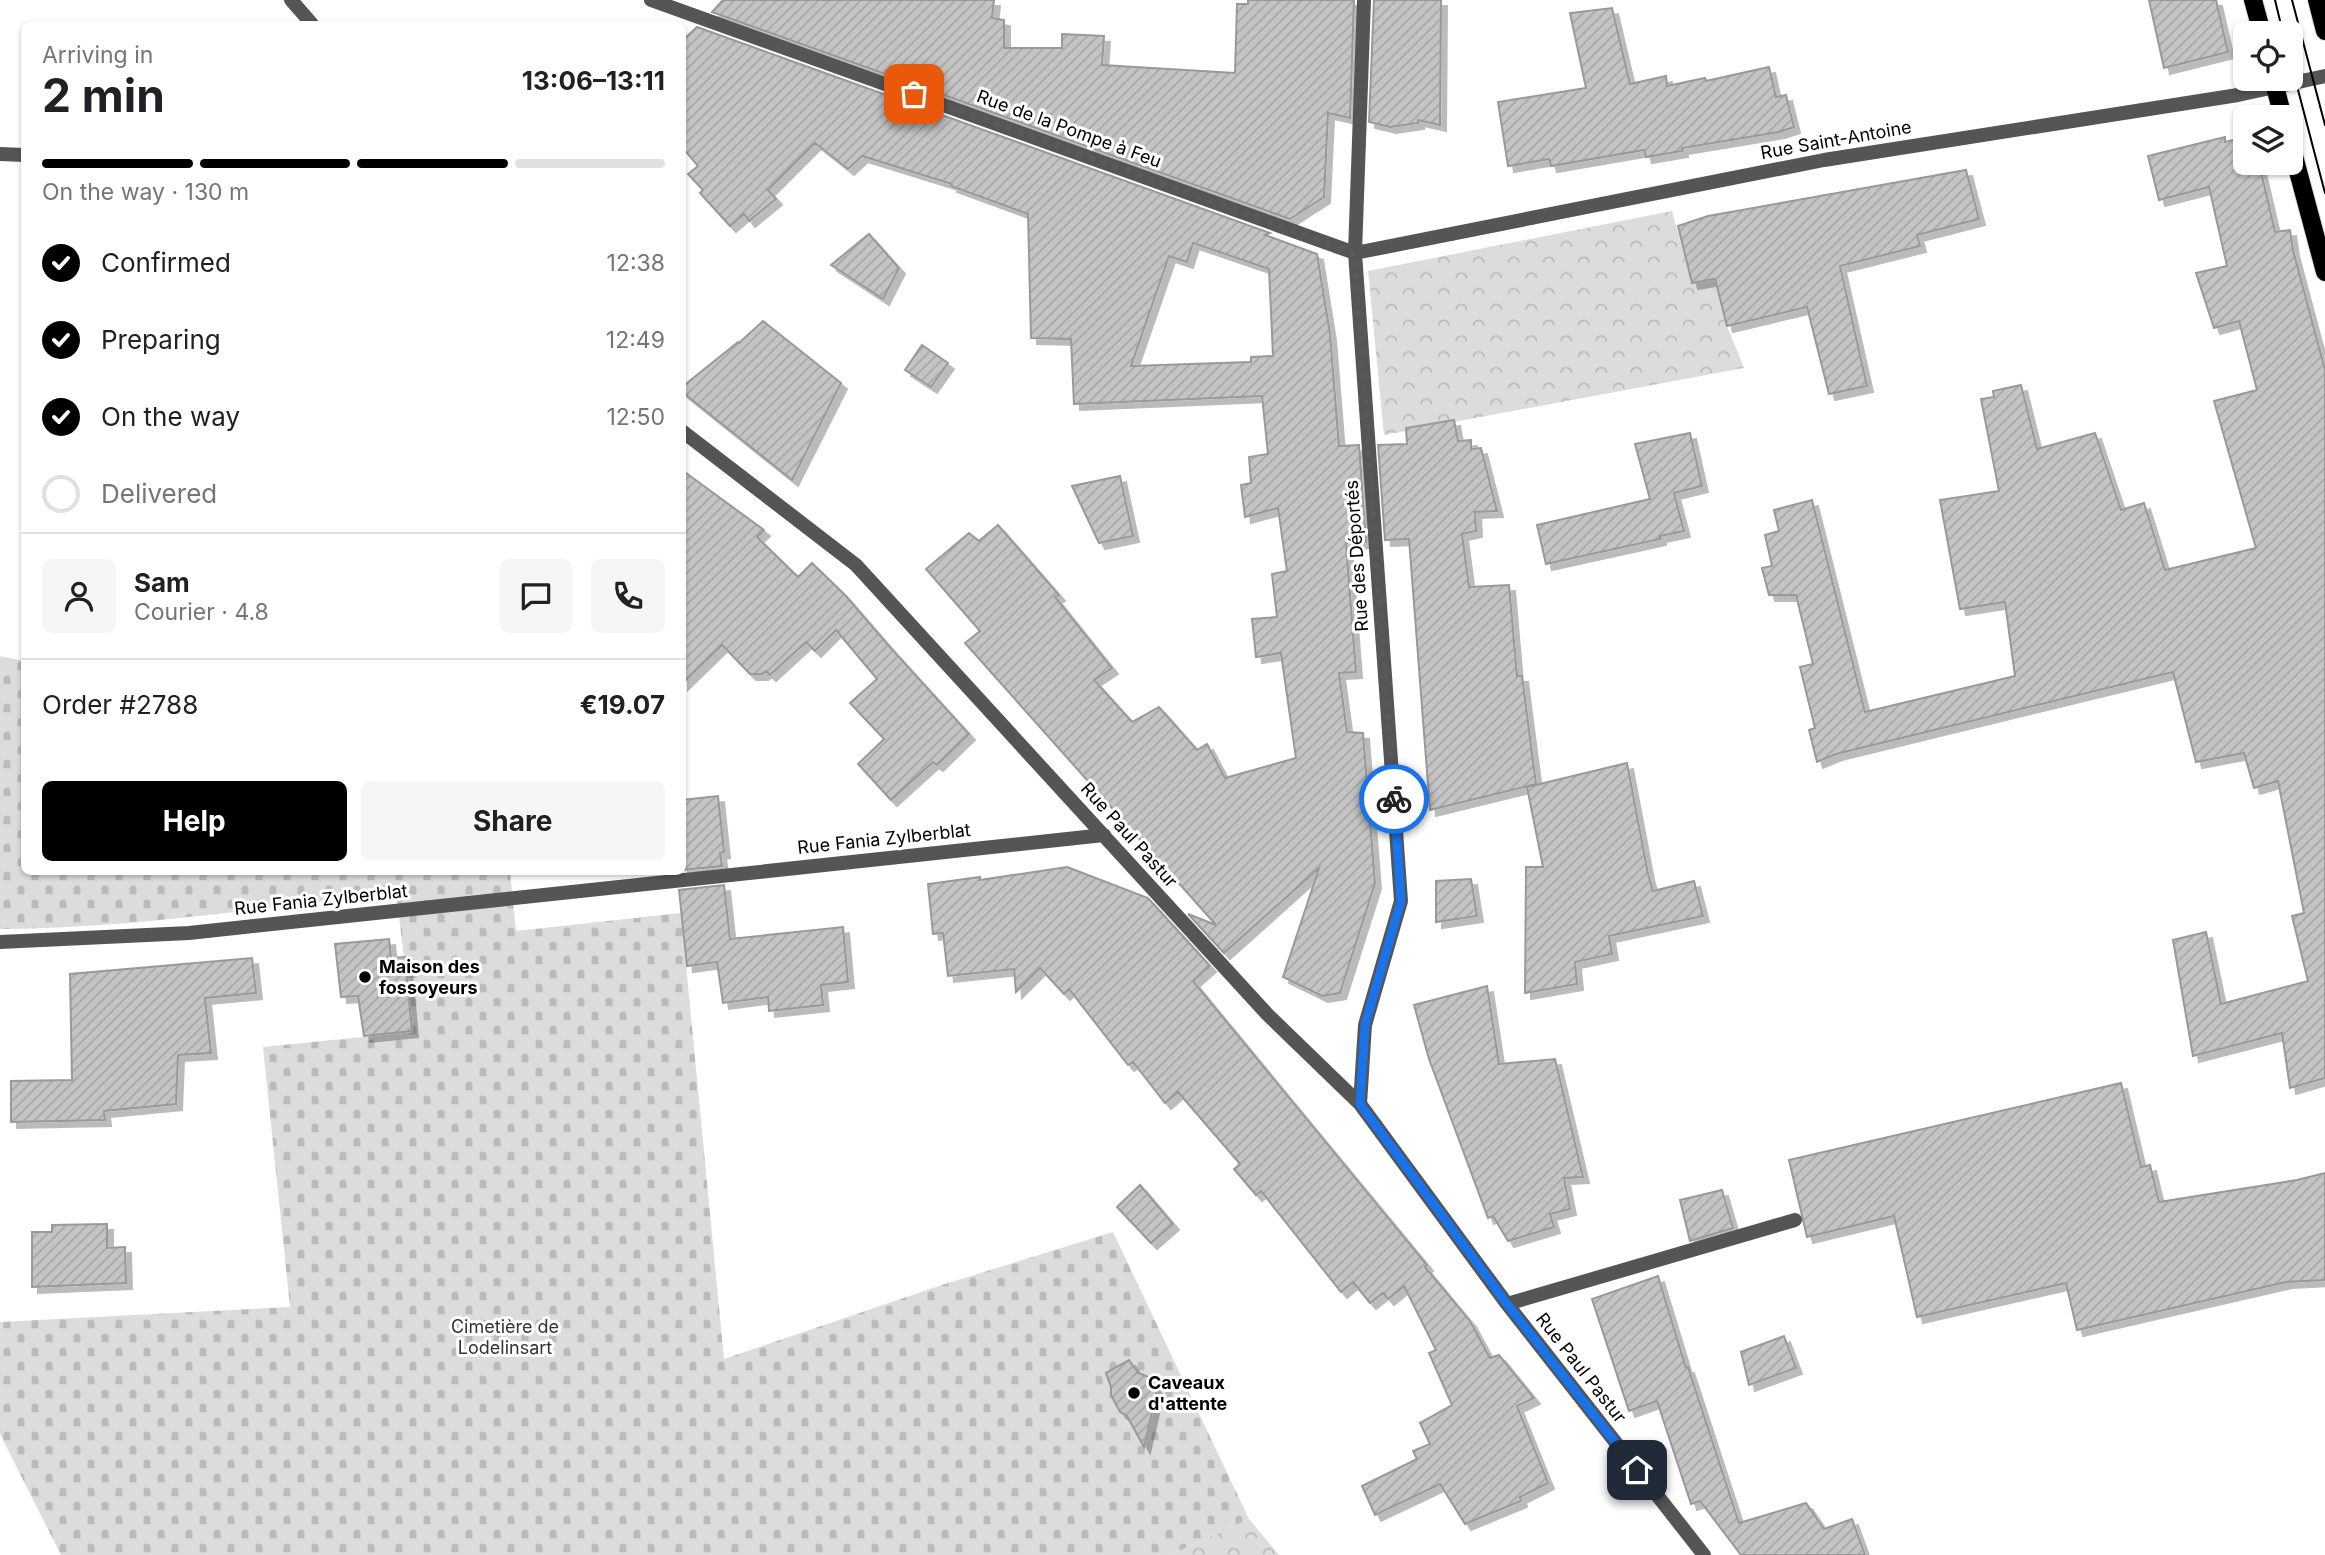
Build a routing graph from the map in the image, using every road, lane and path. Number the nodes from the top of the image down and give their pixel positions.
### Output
1 (291, 0) edge
2 (651, 0) edge
3 (1364, 0) edge
4 (2253, 0) edge
5 (2317, 0) edge
6 (309, 21) edge
7 (2259, 21) edge
8 (2325, 31) edge
9 (2325, 76) edge
10 (2303, 79) edge
11 (2233, 91) edge
12 (0, 154) edge
13 (21, 155) edge
14 (2299, 175) edge
15 (1354, 253) junction
16 (2325, 272) edge
17 (686, 434) edge
18 (1104, 835) junction
19 (0, 942) edge
20 (1360, 1104) junction
21 (1795, 1220) dead end
22 (1507, 1304) junction
23 (1704, 1555) edge

1 - 6 street
2 - 15 street, Rue de la Pompe à Feu
3 - 15 street, Rue des Déportés
4 - 7 main road
5 - 8 main road
9 - 10 street, Rue Saint-Antoine
11 - 15 street, Rue Saint-Antoine
12 - 13 street
14 - 16 main road
15 - 20 street, Rue des Déportés
17 - 18 street, Rue Paul Pastur
18 - 19 street, Rue Fania Zylberblat
18 - 20 street, Rue Paul Pastur
20 - 22 street, Rue Paul Pastur
21 - 22 street, Rue Paul Pastur
22 - 23 street, Rue Paul Pastur

